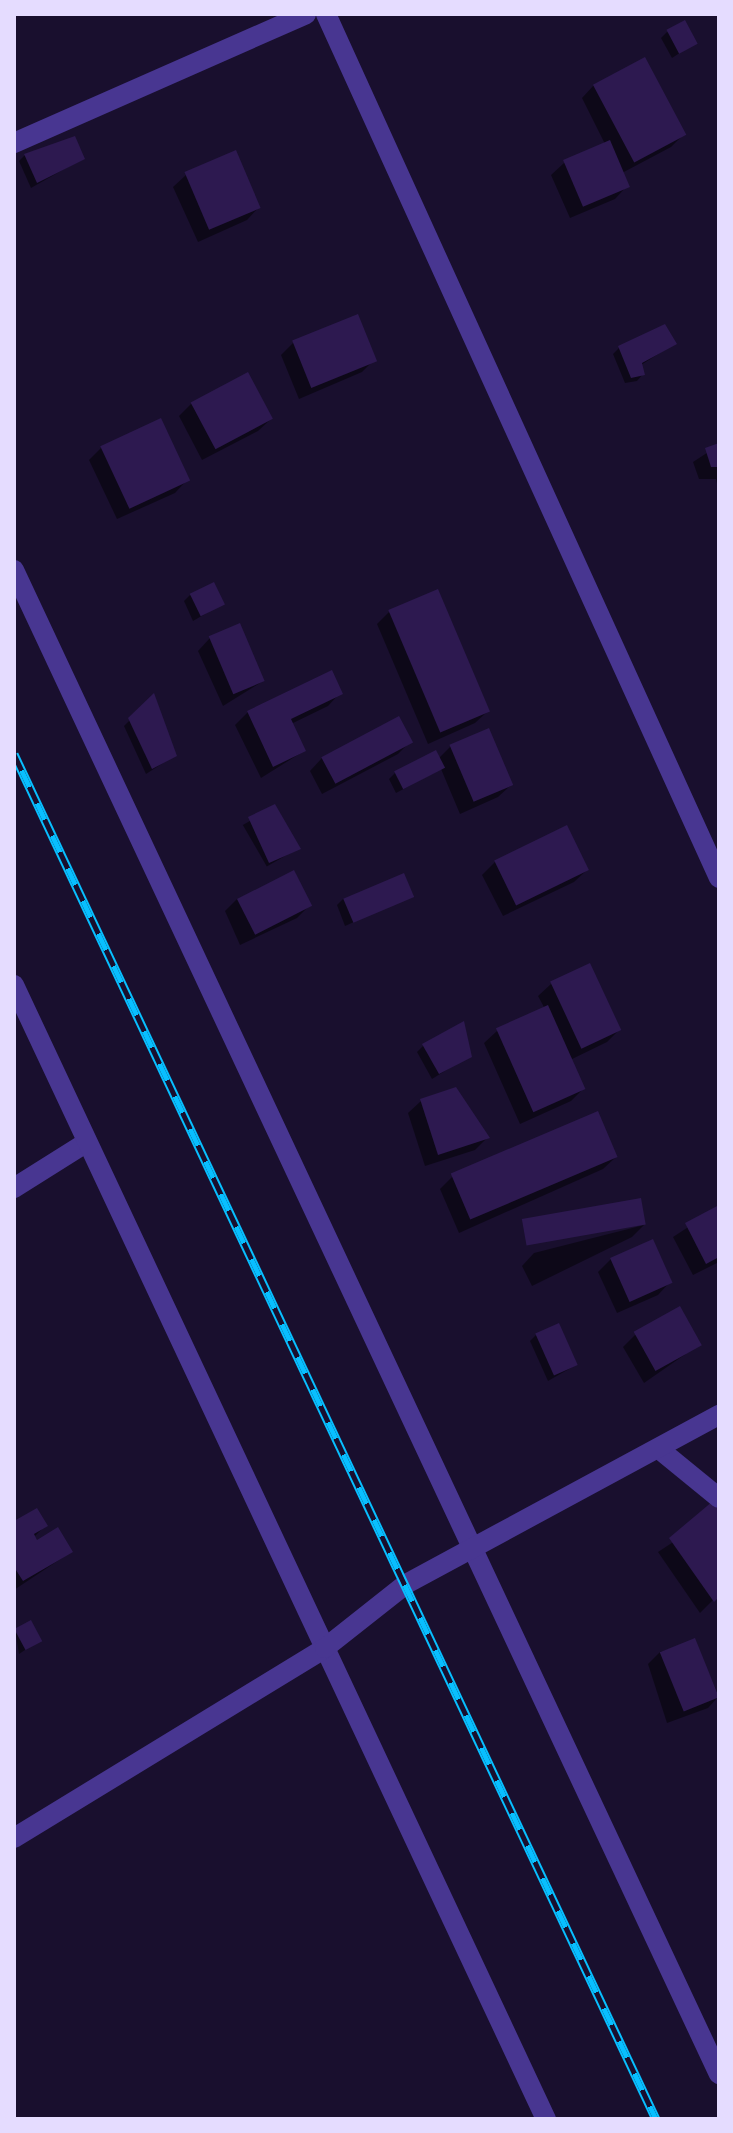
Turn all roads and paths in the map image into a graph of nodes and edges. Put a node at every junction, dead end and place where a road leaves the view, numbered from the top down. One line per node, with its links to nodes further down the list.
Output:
1 (306, 14): 3 (street)
2 (326, 14): 5 (street)
3 (14, 143)
4 (14, 570): 12 (street)
5 (719, 878)
6 (14, 985): 7 (street)
7 (87, 1142): 8 (street); 13 (street)
8 (14, 1188)
9 (719, 1415): 10 (street)
10 (659, 1449): 11 (street); 12 (street)
11 (719, 1498)
12 (474, 1548): 13 (street); 15 (street)
13 (325, 1648): 14 (street); 16 (street)
14 (14, 1838)
15 (719, 2074)
16 (546, 2119)

